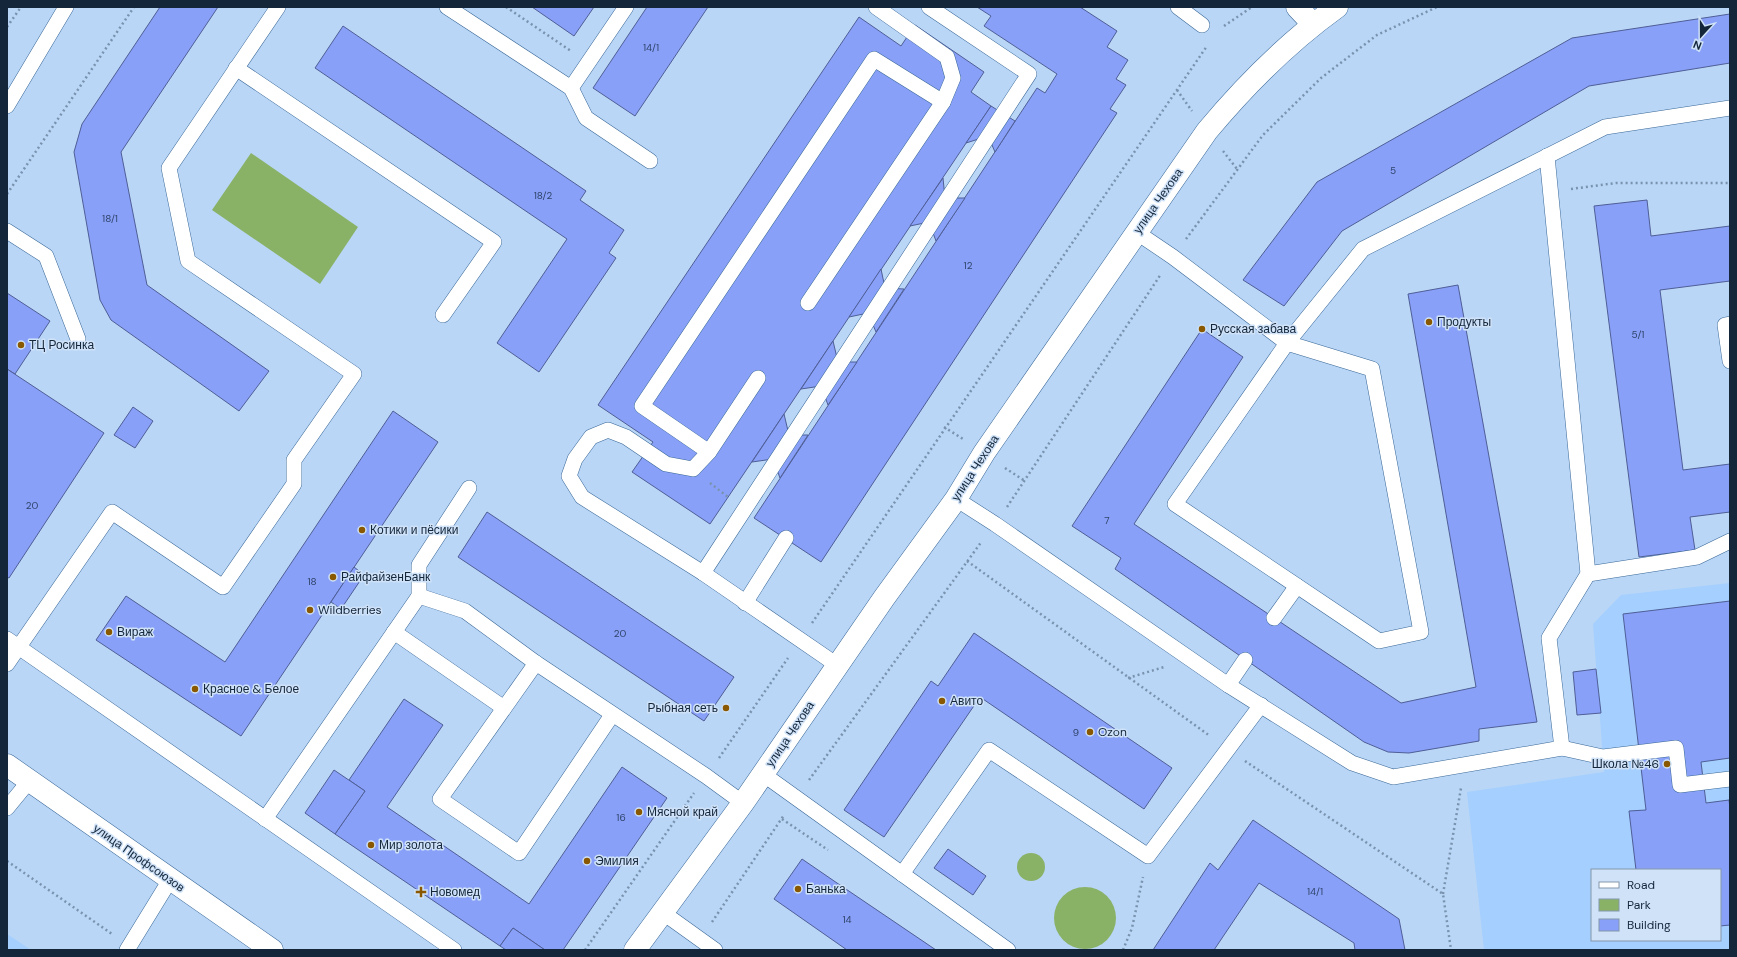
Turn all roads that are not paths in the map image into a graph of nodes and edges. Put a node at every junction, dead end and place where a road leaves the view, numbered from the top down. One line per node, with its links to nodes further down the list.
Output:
1 (66, 7): 15 (lane)
2 (278, 7): 12 (lane)
3 (447, 7): 13 (lane)
4 (626, 7): 13 (lane)
5 (876, 7): 14 (lane)
6 (930, 7): 33 (lane)
7 (1178, 7): 11 (lane)
8 (1297, 7): 10 (street)
9 (1337, 7): 10 (street, улица Чехова)
10 (1313, 24): 20 (street, улица Чехова)
11 (1202, 25)
12 (236, 68): 22 (lane); 40 (lane)
13 (571, 88): 18 (lane)
14 (943, 102): 21 (lane); 28 (lane)
15 (7, 106)
16 (1730, 108): 17 (lane)
17 (1547, 156): 25 (lane); 34 (lane)
18 (650, 161)
19 (7, 230): 24 (lane)
20 (1136, 232): 25 (lane); 30 (street, улица Чехова)
21 (808, 303)
22 (443, 315)
23 (1730, 324): 26 (lane)
24 (78, 339)
25 (1287, 343): 35 (lane); 35 (lane)
26 (1730, 361)
27 (758, 378): 28 (lane)
28 (709, 452): 33 (lane)
29 (469, 488): 36 (lane)
30 (956, 499): 44 (street, улица Чехова); 45 (lane)
31 (786, 538): 37 (lane)
32 (1730, 541): 34 (lane)
33 (703, 573): 37 (lane)
34 (1588, 574): 49 (lane)
35 (1297, 586): 38 (lane)
36 (419, 596): 39 (lane); 42 (lane)
37 (745, 603): 44 (lane)
38 (1274, 618)
39 (394, 632): 47 (lane); 56 (lane)
40 (13, 643): 43 (lane); 56 (lane)
41 (1245, 660): 45 (lane)
42 (536, 663): 47 (lane); 48 (lane)
43 (7, 664)
44 (837, 665): 51 (street, улица Чехова)
45 (1228, 684): 46 (lane)
46 (1261, 705): 49 (lane); 57 (lane)
47 (504, 708): 48 (lane)
48 (612, 716): 54 (lane)
49 (1562, 748): 52 (lane)
50 (7, 765): 53 (street, улица Профсоюзов)
51 (763, 774): 54 (street, улица Чехова); 57 (lane)
52 (1730, 779)
53 (30, 780): 55 (lane); 58 (street, улица Профсоюзов)
54 (743, 803): 59 (street, улица Чехова)
55 (7, 808)
56 (264, 819): 62 (lane)
57 (902, 874): 65 (lane)
58 (170, 880): 60 (lane); 61 (street, улица Профсоюзов)
59 (662, 912): 63 (street, улица Чехова); 64 (lane)
60 (128, 948)
61 (272, 950)
62 (454, 950)
63 (635, 950)
64 (715, 950)
65 (1008, 950)

